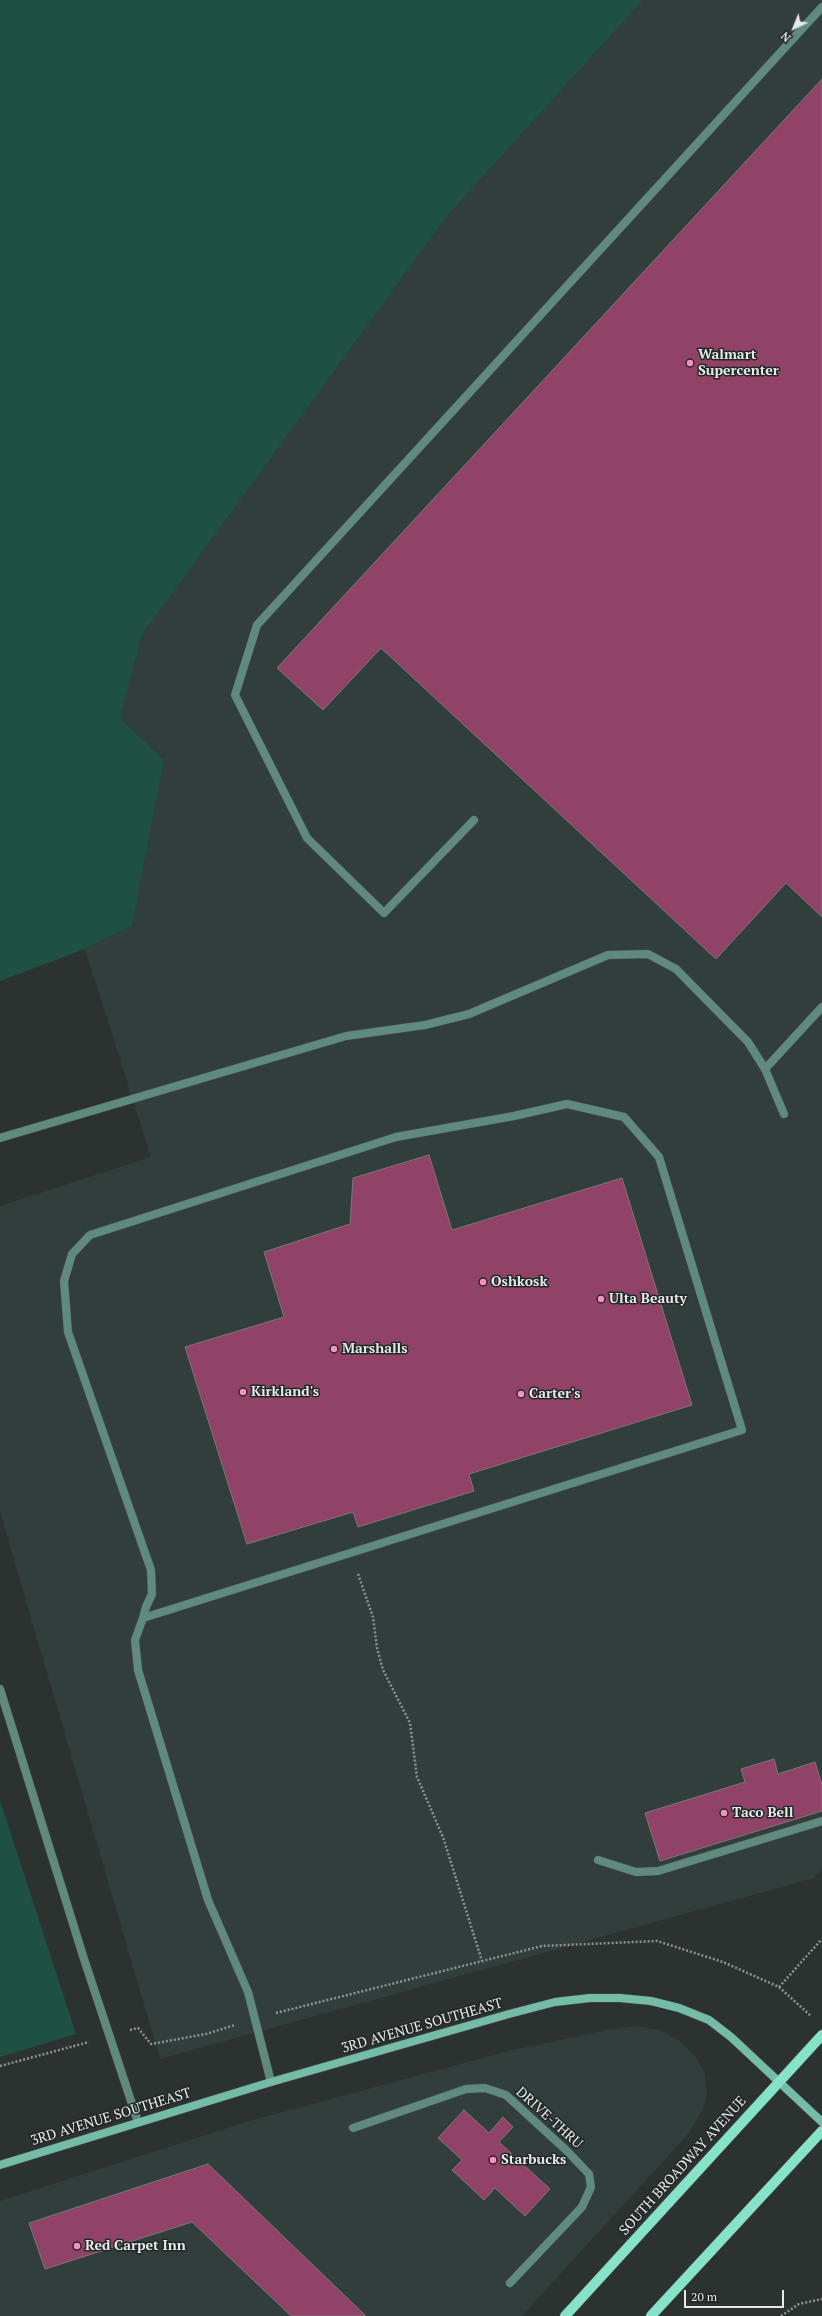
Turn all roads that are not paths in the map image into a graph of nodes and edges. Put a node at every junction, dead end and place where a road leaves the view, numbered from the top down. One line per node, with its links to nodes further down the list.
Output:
1 (822, 7): 2 (street)
2 (474, 820)
3 (822, 1007): 4 (street)
4 (765, 1069): 5 (street); 6 (street)
5 (784, 1114)
6 (0, 1138)
7 (143, 1618): 7 (street); 12 (street)
8 (0, 1688): 14 (street)
9 (822, 1821): 10 (street)
10 (598, 1860)
11 (822, 2035): 13 (main road, SOUTH BROADWAY AVENUE)
12 (271, 2082): 13 (main road, 3RD AVENUE SOUTHEAST); 14 (main road, 3RD AVENUE SOUTHEAST)
13 (778, 2082): 15 (main road, 3RD AVENUE SOUTHEAST); 20 (main road, SOUTH BROADWAY AVENUE)
14 (138, 2122): 18 (main road, 3RD AVENUE SOUTHEAST)
15 (822, 2122)
16 (353, 2128): 19 (street, DRIVE-THRU)
17 (822, 2131): 21 (main road)
18 (0, 2165)
19 (510, 2283)
20 (565, 2316)
21 (651, 2316)

